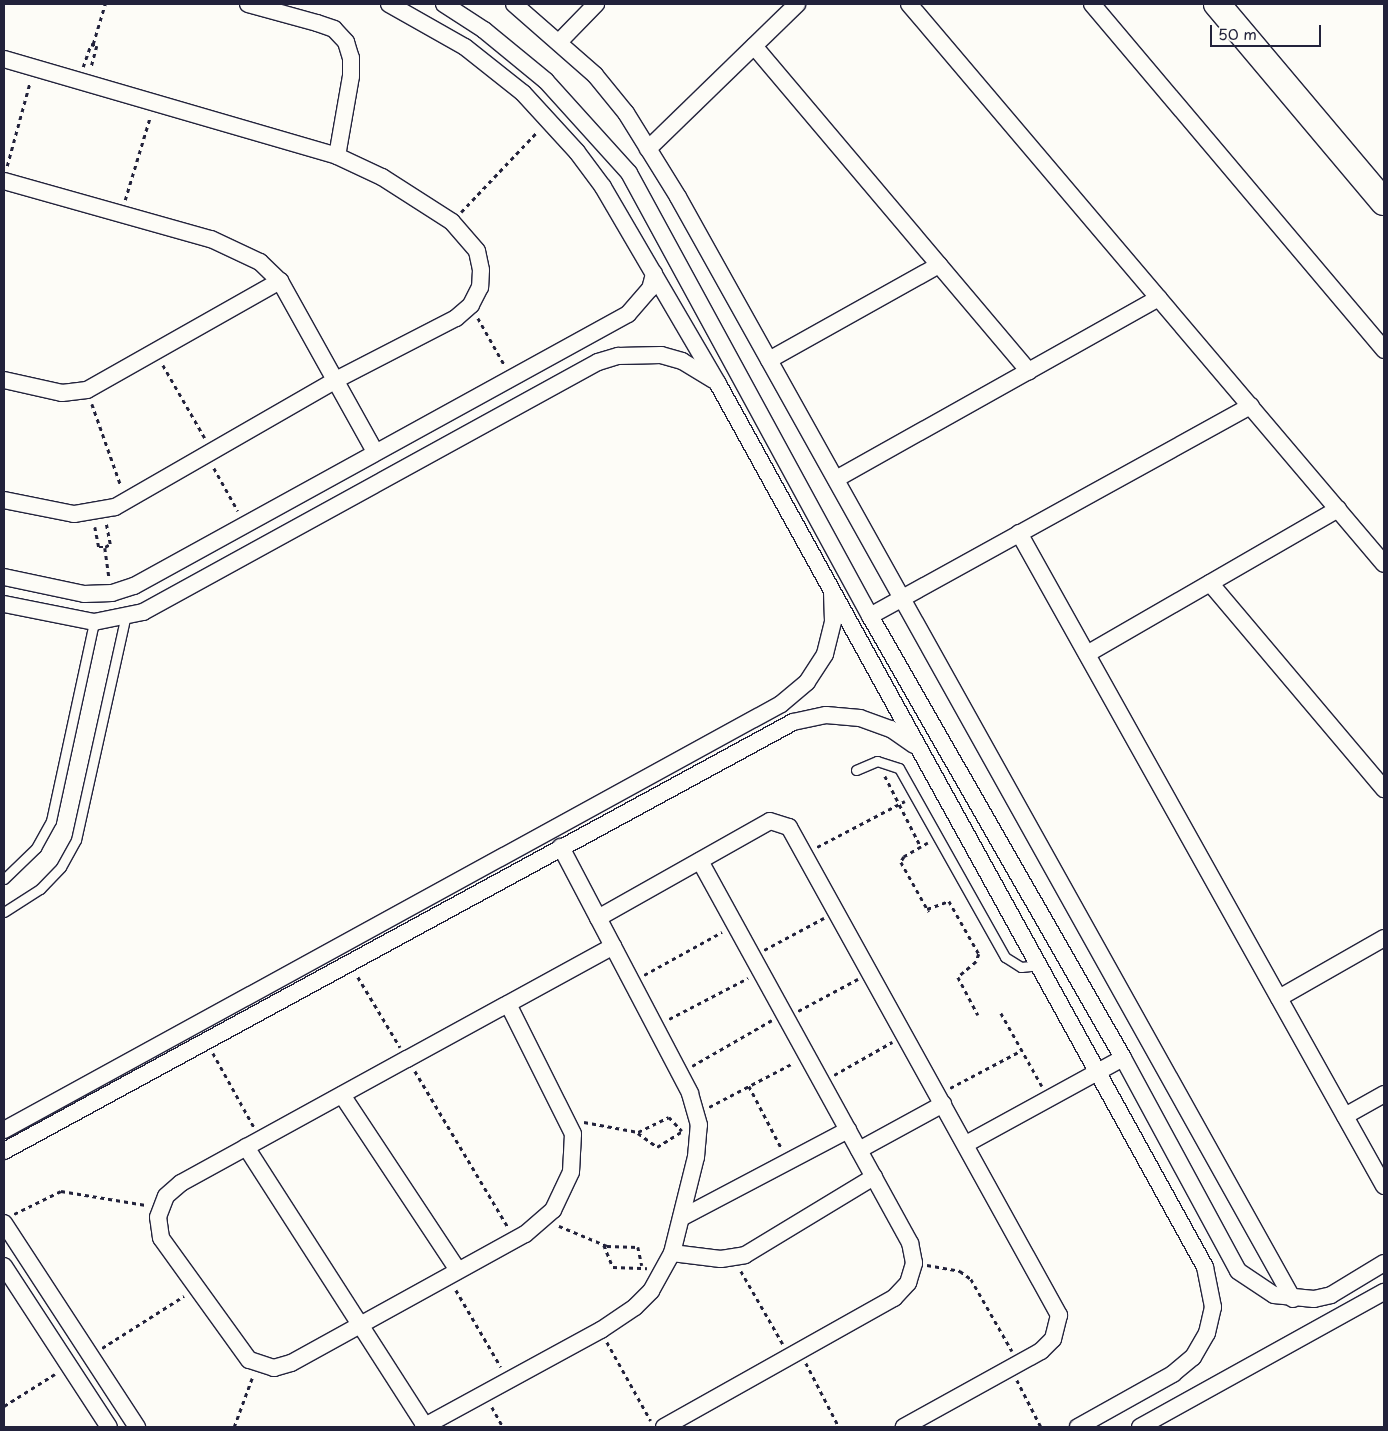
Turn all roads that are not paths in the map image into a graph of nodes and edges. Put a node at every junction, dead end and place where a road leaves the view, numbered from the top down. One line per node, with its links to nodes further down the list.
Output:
1 (248, 4): 14 (street)
2 (389, 4): 18 (street)
3 (444, 4): 39 (street)
4 (514, 4): 10 (street)
5 (596, 4): 10 (street)
6 (797, 4): 11 (street)
7 (909, 4): 20 (street)
8 (1092, 4): 21 (street)
9 (1217, 4): 16 (main road)
10 (560, 41): 13 (street)
11 (754, 46): 13 (street); 17 (street)
12 (4, 59): 14 (street)
13 (648, 149): 22 (street)
14 (337, 156): 25 (street)
15 (5, 174): 19 (street)
16 (1384, 202)
17 (939, 265): 22 (street); 23 (street)
18 (654, 274): 26 (street); 28 (street)
19 (280, 281): 24 (street); 25 (street)
20 (1159, 298): 23 (street); 27 (street)
21 (1384, 350)
22 (769, 360): 29 (street)
23 (1029, 371): 29 (street)
24 (4, 380)
25 (336, 380): 28 (street); 30 (street)
26 (718, 384): 36 (street); 40 (street)
27 (1251, 406): 31 (street); 32 (street)
28 (376, 452): 34 (street)
29 (836, 478): 37 (street)
30 (4, 500)
31 (1338, 508): 33 (street); 35 (street)
32 (1019, 533): 37 (street); 42 (street)
33 (1384, 564)
34 (4, 577)
35 (1210, 583): 42 (street); 45 (street)
36 (832, 587): 43 (street); 62 (street)
37 (903, 598): 39 (street); 77 (street)
38 (4, 604): 41 (street)
39 (870, 616): 56 (street)
40 (125, 619): 41 (street); 49 (lane)
41 (94, 622): 48 (lane)
42 (1087, 654): 54 (street)
43 (918, 749): 46 (street); 53 (street)
44 (856, 770): 53 (lane)
45 (1384, 789)
46 (561, 847): 50 (street); 67 (street)
47 (700, 861): 50 (street); 60 (street); 63 (street)
48 (4, 879)
49 (4, 912)
50 (598, 918): 52 (street)
51 (1384, 938): 54 (street)
52 (613, 946): 55 (street); 70 (street)
53 (1040, 965): 57 (street)
54 (1279, 998): 61 (street)
55 (508, 1004): 58 (street); 75 (street)
56 (1123, 1058): 57 (street); 77 (street)
57 (1098, 1072): 64 (street); 85 (street)
58 (342, 1094): 65 (street); 75 (street)
59 (1384, 1094): 61 (street)
60 (940, 1099): 64 (street); 66 (street)
61 (1346, 1116): 69 (street)
62 (4, 1130)
63 (848, 1130): 66 (street); 70 (street)
64 (966, 1144): 84 (street)
65 (246, 1147): 78 (street); 78 (street)
66 (859, 1150): 68 (street)
67 (4, 1151)
68 (874, 1177): 72 (street); 83 (street)
69 (1384, 1186)
70 (681, 1218): 72 (street)
71 (8, 1219): 79 (street)
72 (672, 1253): 82 (street)
73 (1384, 1262): 77 (street)
74 (4, 1266): 80 (street)
75 (453, 1273): 78 (street)
76 (1384, 1292): 86 (street)
77 (1293, 1299)
78 (360, 1324): 82 (street)
79 (127, 1412): 80 (street); 81 (street)
80 (108, 1426)
81 (137, 1427)
82 (424, 1427)
83 (664, 1427)
84 (904, 1427)
85 (1078, 1427)
86 (1140, 1427)

